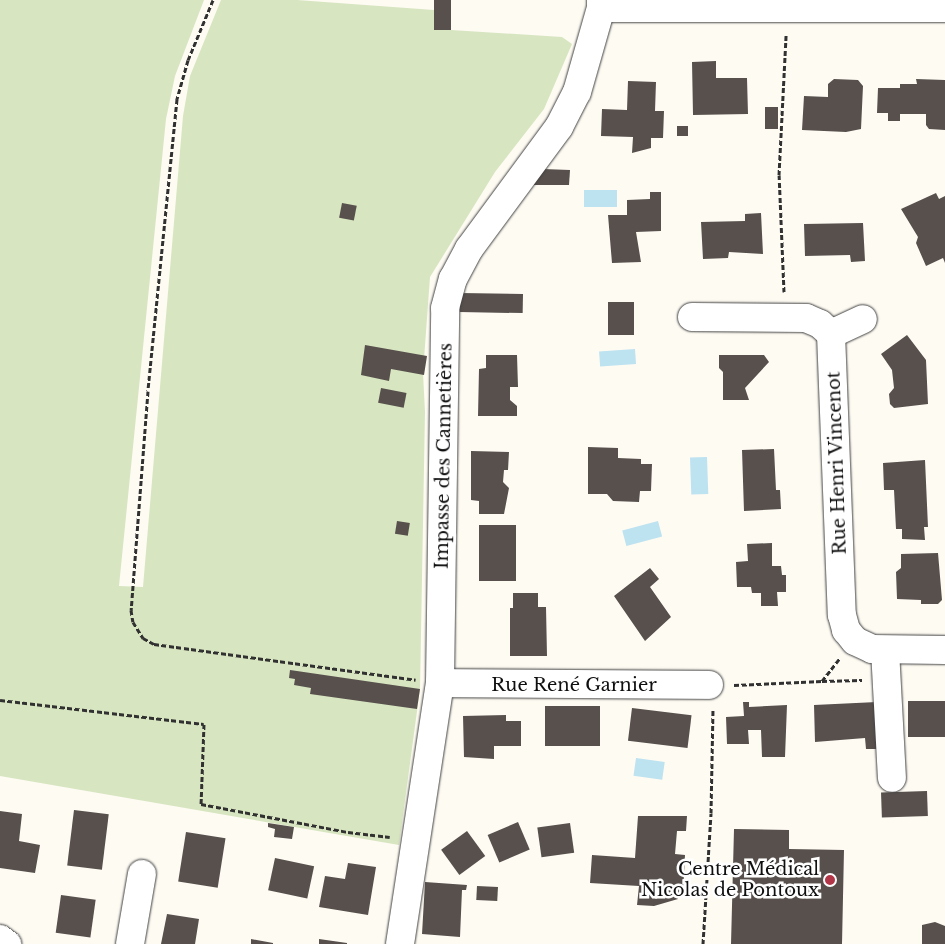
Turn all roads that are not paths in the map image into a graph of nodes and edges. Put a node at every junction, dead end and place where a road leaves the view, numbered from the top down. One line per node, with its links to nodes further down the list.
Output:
1 (601, 4): 2 (street); 8 (street, Impasse des Cannetières)
2 (945, 8)
3 (692, 317): 5 (street)
4 (863, 319): 5 (street)
5 (831, 334): 6 (street, Rue Henri Vincenot)
6 (885, 650): 7 (street); 10 (street)
7 (945, 650)
8 (440, 684): 9 (street, Rue René Garnier); 15 (street, Impasse des Cannetières)
9 (709, 685)
10 (892, 778)
11 (142, 874): 14 (street)
12 (0, 939): 13 (street)
13 (7, 944)
14 (130, 944)
15 (400, 944)

